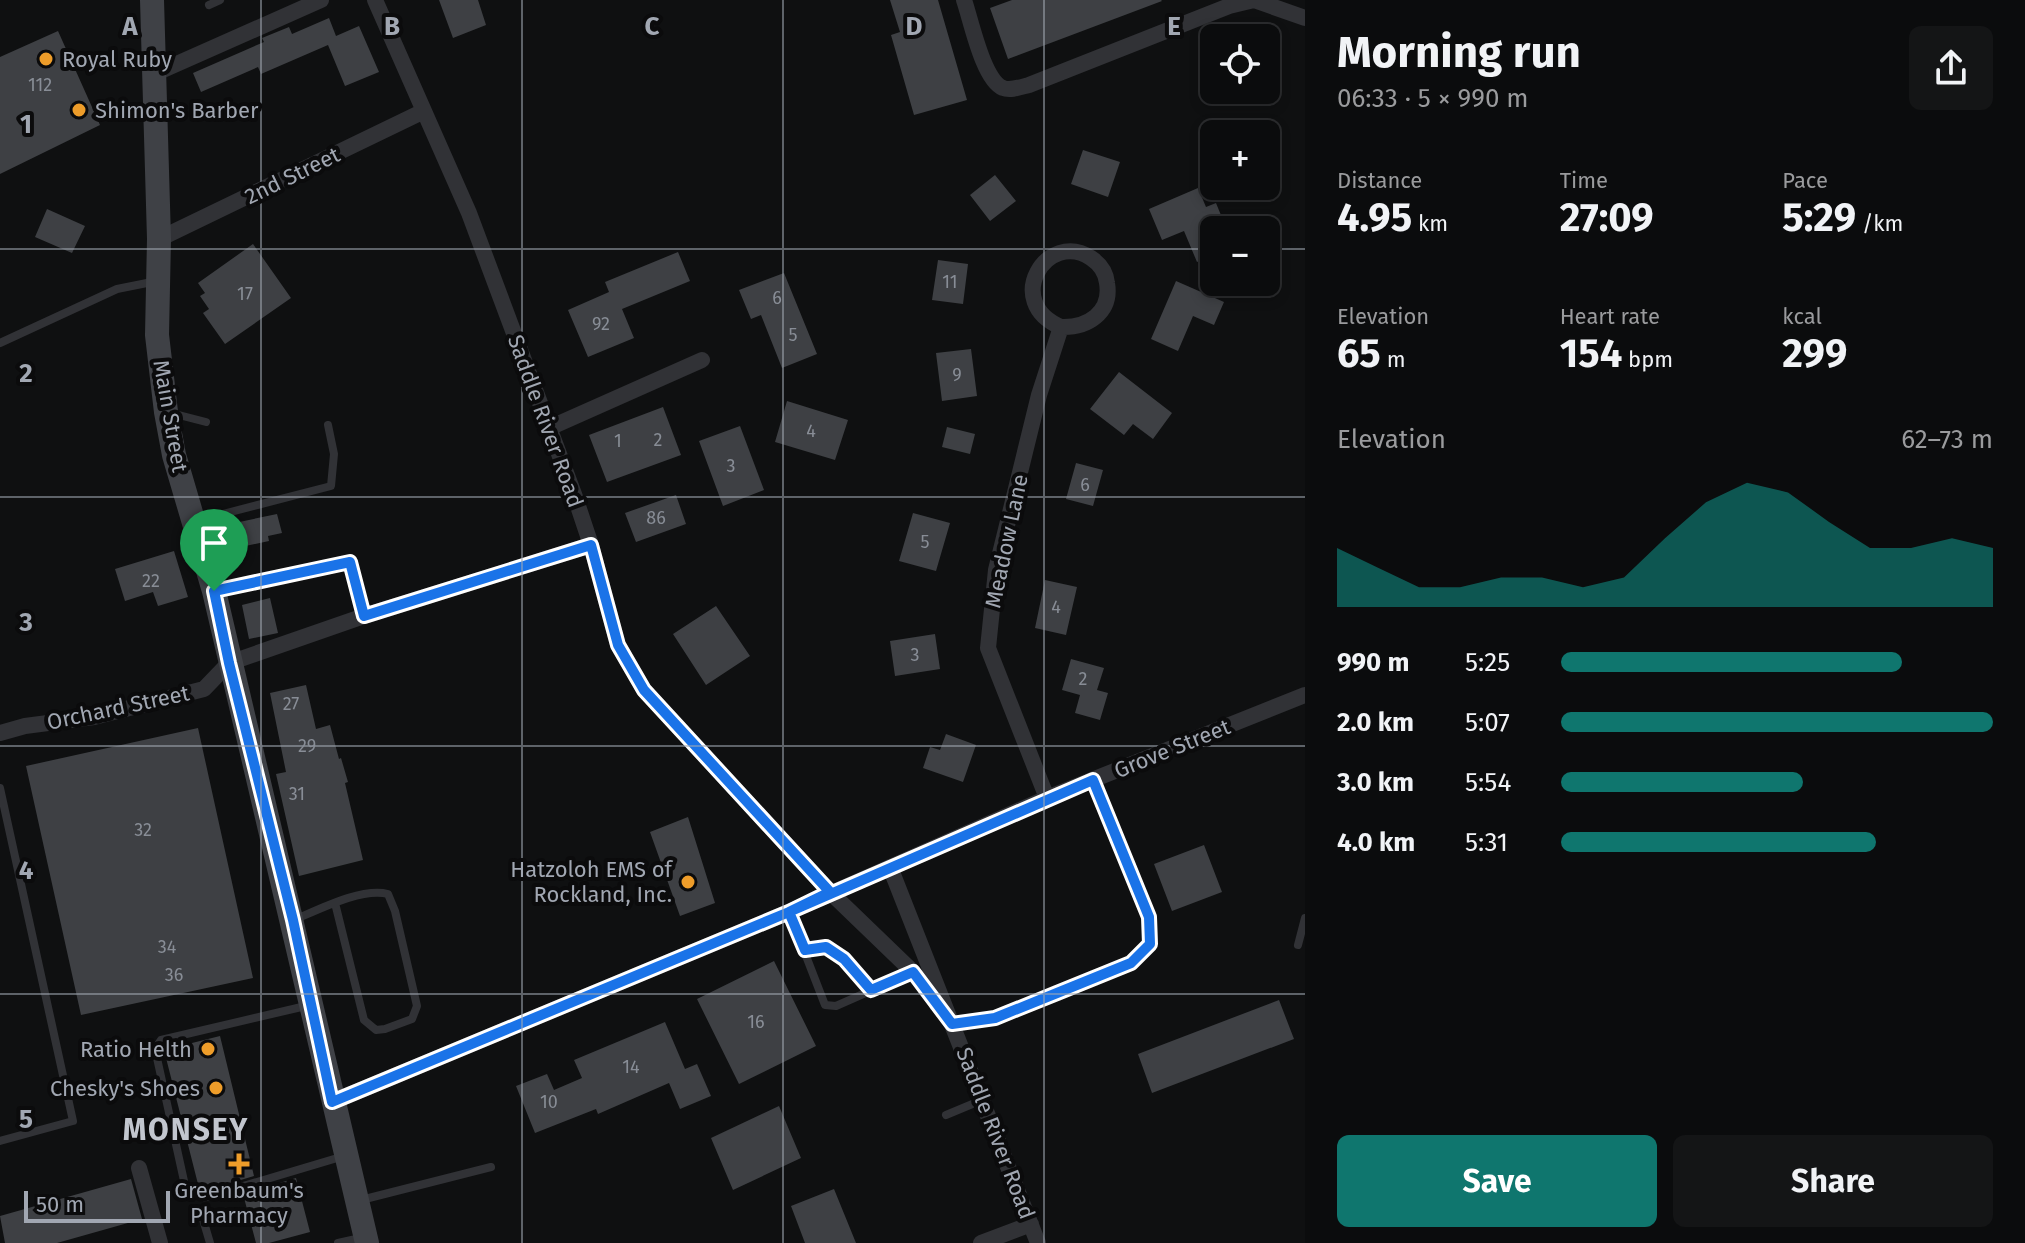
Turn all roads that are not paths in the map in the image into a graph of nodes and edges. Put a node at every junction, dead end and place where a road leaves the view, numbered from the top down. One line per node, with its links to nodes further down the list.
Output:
1 (152, 0): 9 (main road, Main Street)
2 (220, 0): 7 (lane)
3 (321, 0): 9 (street)
4 (375, 0): 10 (street, Saddle River Road)
5 (964, 0): 6 (street)
6 (1254, 0): 8 (street)
7 (209, 5)
8 (1305, 18)
9 (154, 74): 11 (main road, Main Street)
10 (424, 111): 11 (street, 2nd Street); 19 (street, Saddle River Road)
11 (159, 239): 12 (main road, Main Street)
12 (158, 281): 14 (lane); 16 (main road, Main Street)
13 (1061, 327): 13 (street); 29 (street, Meadow Lane)
14 (0, 343)
15 (702, 360): 19 (street)
16 (166, 412): 17 (lane); 20 (main road, Main Street)
17 (206, 422)
18 (328, 425): 20 (lane)
19 (549, 428): 21 (street, Saddle River Road)
20 (195, 522): 22 (main road, Main Street)
21 (591, 545): 23 (street, Orchard Street); 31 (street, Saddle River Road)
22 (214, 591): 23 (lane); 24 (main road, Main Street)
23 (364, 616): 24 (street, Orchard Street)
24 (229, 663): 26 (street, Orchard Street); 35 (main road, Main Street)
25 (1305, 695): 27 (street, Grove Street)
26 (0, 733)
27 (1093, 780): 29 (street, Grove Street); 41 (lane)
28 (0, 788): 45 (lane)
29 (1047, 798): 30 (street, Grove Street)
30 (890, 867): 31 (street, Grove Street); 41 (street, Saddle River Road)
31 (830, 892): 33 (street, Grove Street); 38 (street, Saddle River Road)
32 (335, 903): 32 (lane); 35 (lane)
33 (789, 912): 37 (lane); 43 (street, Grove Street)
34 (1305, 918): 36 (lane)
35 (293, 920): 40 (main road, Main Street)
36 (1298, 945)
37 (805, 950): 39 (lane); 39 (lane)
38 (913, 972): 39 (lane); 41 (street, Saddle River Road)
39 (871, 990)
40 (311, 1005): 43 (main road, Main Street); 46 (lane)
41 (952, 1024): 42 (street, Saddle River Road)
42 (982, 1100): 44 (lane); 51 (street, Saddle River Road)
43 (332, 1102): 46 (main road, Main Street)
44 (946, 1115)
45 (0, 1141)
46 (344, 1156): 49 (main road, Main Street)
47 (491, 1167): 49 (lane)
48 (139, 1168): 53 (street)
49 (356, 1201): 52 (main road, Main Street)
50 (202, 1216): 54 (lane)
51 (1031, 1224): 56 (street); 57 (street, Saddle River Road)
52 (366, 1240): 55 (lane)
53 (160, 1243)
54 (210, 1243)
55 (338, 1243)
56 (981, 1243)
57 (1038, 1243)

